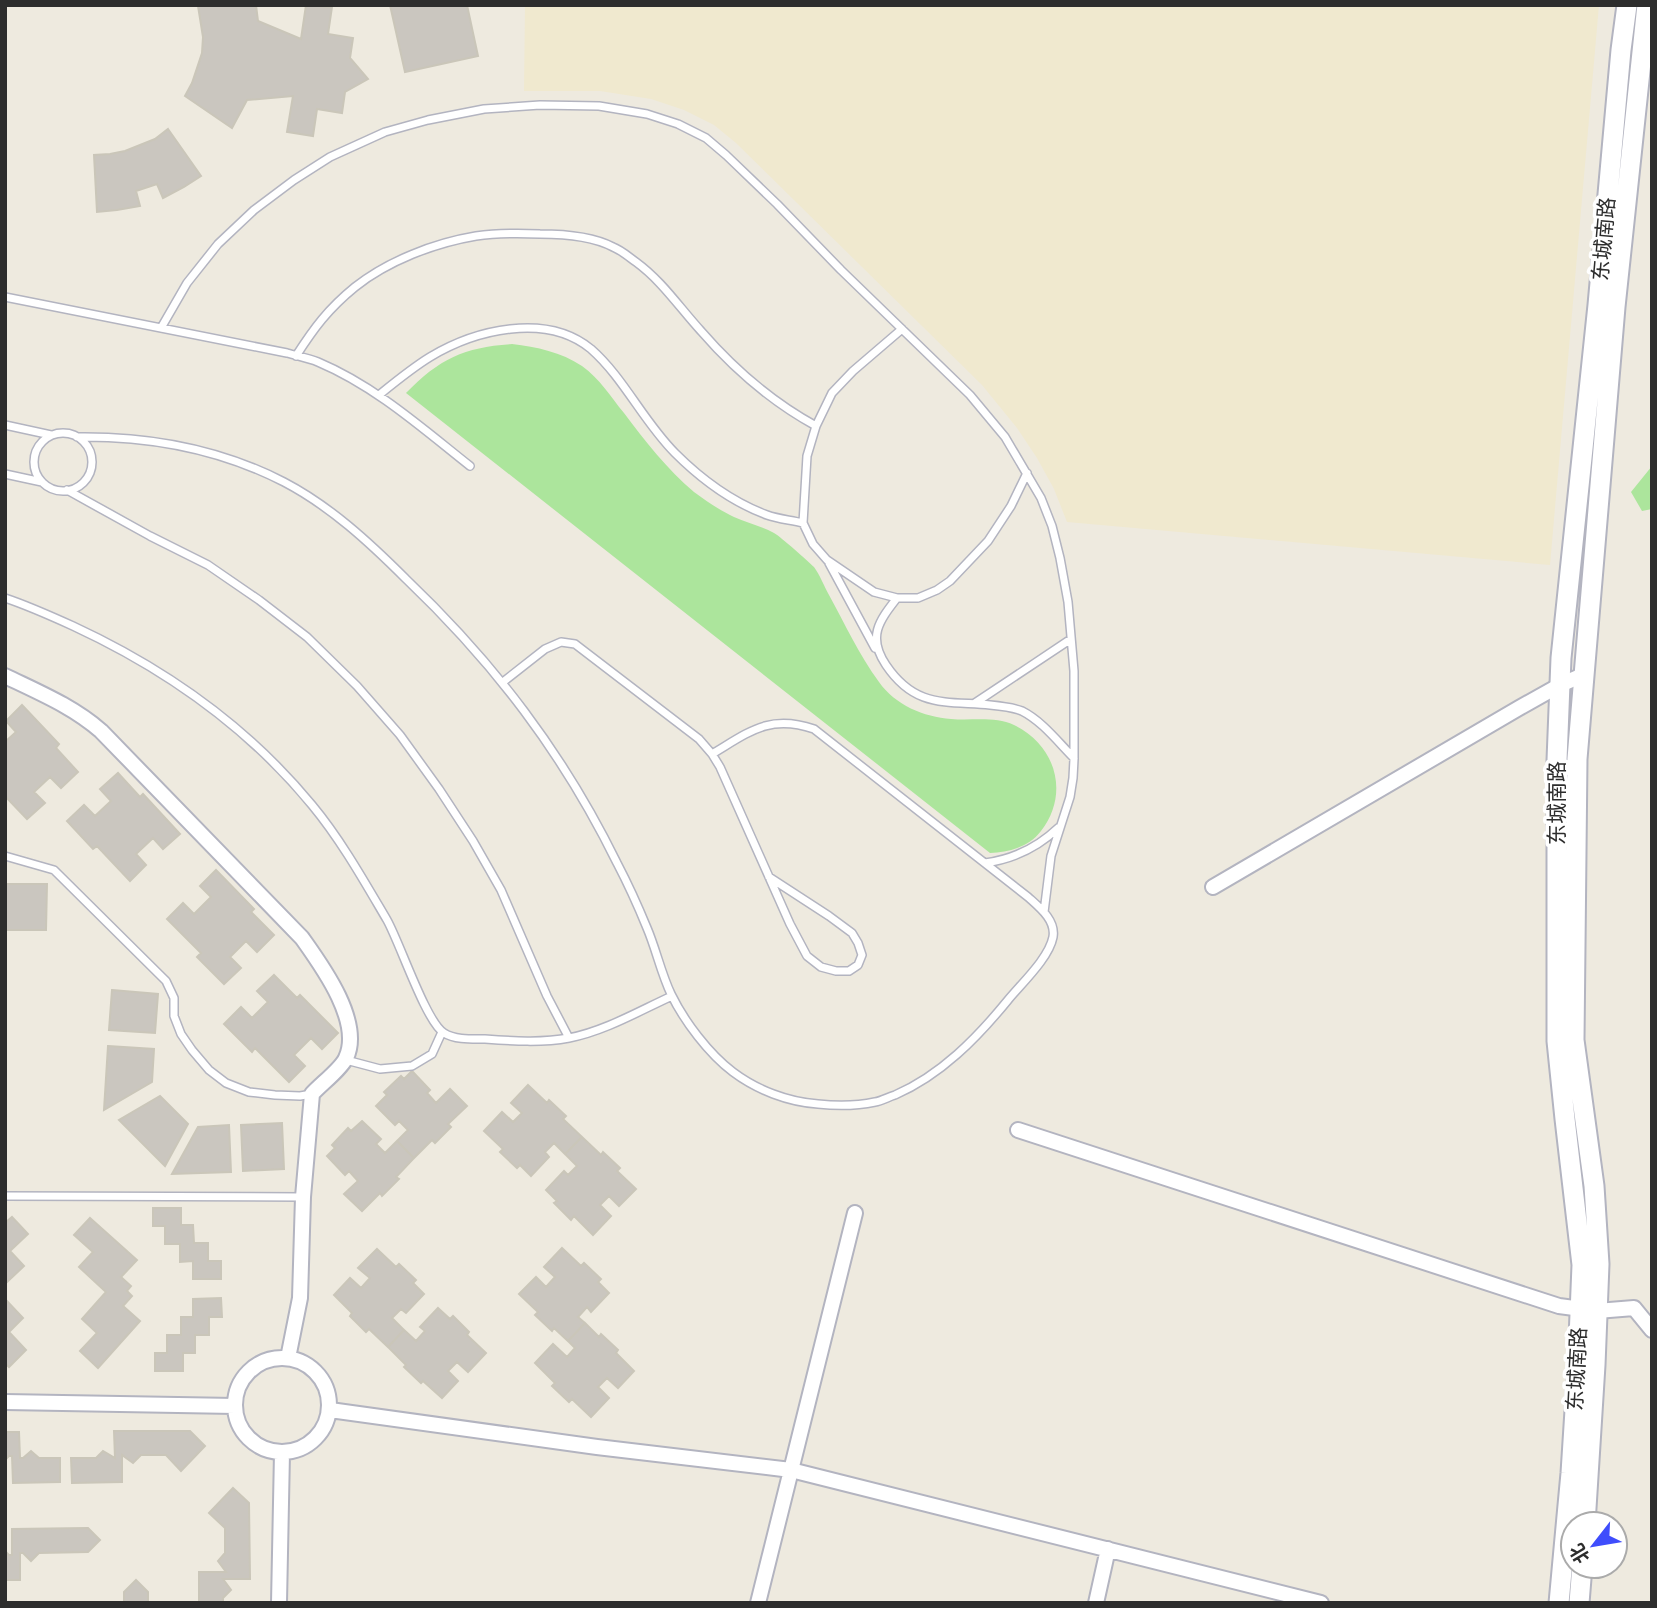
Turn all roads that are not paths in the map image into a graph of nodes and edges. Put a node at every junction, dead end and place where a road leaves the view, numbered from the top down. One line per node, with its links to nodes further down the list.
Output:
1 (1627, 5): 26 (street, 东城南路)
2 (1647, 5): 23 (street, 东城南路)
3 (5, 297): 4 (lane)
4 (161, 328): 5 (lane); 6 (lane)
5 (902, 329): 9 (lane); 13 (lane)
6 (296, 356): 7 (lane); 9 (lane)
7 (379, 395): 12 (lane); 17 (lane)
8 (5, 425): 10 (lane)
9 (816, 425): 17 (lane)
10 (52, 435): 11 (lane); 15 (lane)
11 (78, 437): 16 (lane); 25 (lane)
12 (470, 466)
13 (1027, 473): 20 (lane); 21 (lane)
14 (5, 474): 15 (lane)
15 (42, 482): 16 (lane)
16 (67, 490): 38 (lane)
17 (803, 523): 18 (lane)
18 (827, 560): 20 (lane); 22 (lane)
19 (5, 598): 37 (lane)
20 (897, 598): 22 (lane)
21 (1071, 639): 27 (lane); 29 (lane)
22 (880, 656): 27 (lane)
23 (1583, 675): 26 (street); 45 (street, 东城南路)
24 (5, 676): 39 (street)
25 (503, 682): 28 (lane); 36 (lane)
26 (1560, 685): 34 (street); 45 (street, 东城南路)
27 (974, 704): 29 (lane)
28 (712, 754): 32 (lane); 33 (lane)
29 (1074, 759): 30 (lane)
30 (1061, 825): 32 (lane); 35 (lane)
31 (5, 856): 40 (lane)
32 (985, 863): 35 (lane)
33 (769, 877): 33 (lane)
34 (1213, 887)
35 (1044, 912): 36 (lane)
36 (672, 996): 38 (lane)
37 (442, 1032): 38 (lane); 39 (lane)
38 (569, 1038)
39 (346, 1060): 40 (street)
40 (312, 1094): 43 (street)
41 (1018, 1130): 45 (street)
42 (5, 1196): 43 (lane)
43 (303, 1197): 47 (street)
44 (855, 1213): 52 (street)
45 (1589, 1310): 46 (street); 53 (street, 东城南路); 60 (street, 东城南路)
46 (1652, 1330)
47 (288, 1358): 49 (street); 50 (street)
48 (5, 1402): 49 (street)
49 (235, 1406): 51 (street)
50 (330, 1410): 51 (street); 52 (street)
51 (282, 1452): 56 (street)
52 (791, 1470): 54 (street); 57 (street)
53 (1586, 1510)
54 (1108, 1549): 58 (street); 59 (street)
55 (1581, 1580): 61 (street)
56 (279, 1603)
57 (758, 1603)
58 (1096, 1603)
59 (1321, 1603)
60 (1559, 1603)
61 (1579, 1603)

